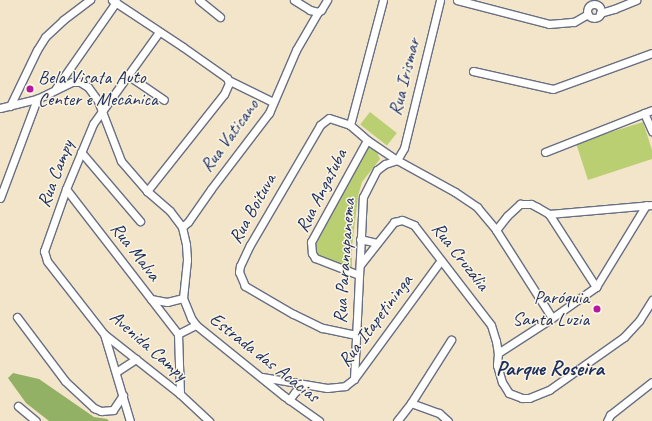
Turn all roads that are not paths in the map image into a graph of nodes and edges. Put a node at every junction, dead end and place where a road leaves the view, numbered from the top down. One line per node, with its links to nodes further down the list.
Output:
1 (90, 0): 24 (street)
2 (199, 0): 14 (street)
3 (294, 0): 11 (street)
4 (327, 0): 11 (street, Rua Vaticano)
5 (383, 0): 29 (street)
6 (440, 0): 34 (street, Rua Irismar)
7 (457, 0): 13 (street)
8 (636, 0): 12 (street)
9 (114, 1): 15 (street); 20 (street)
10 (594, 2): 12 (street); 13 (street)
11 (314, 11): 23 (street, Rua Vaticano)
12 (600, 13): 13 (street)
13 (588, 14)
14 (220, 17)
15 (159, 32): 18 (street, Rua Campy); 19 (street)
16 (652, 53): 17 (street)
17 (473, 71)
18 (129, 76): 22 (street); 27 (street, Rua Campy)
19 (227, 79): 23 (street); 36 (street)
20 (56, 88): 21 (street, Estrada das Acácias); 27 (street, Estrada das Acácias)
21 (37, 99): 24 (street, Estrada das Acácias); 37 (street)
22 (164, 100)
23 (273, 102): 41 (street, Rua Vaticano)
24 (10, 106): 25 (street, Estrada das Acácias)
25 (0, 108)
26 (652, 110): 28 (street)
27 (102, 111): 32 (street, Rua Campy); 36 (street, Estrada das Acácias)
28 (644, 113): 30 (street); 33 (street)
29 (350, 125): 31 (street, Rua Boituva); 58 (street, Rua Boituva)
30 (652, 131)
31 (367, 140): 34 (street, Rua Boituva); 48 (street, Rua Angatuba)
32 (81, 152): 35 (street, Rua Campy); 40 (street)
33 (545, 152)
34 (397, 160): 42 (street, Rua Boituva); 43 (street, Rua Paranapanema)
35 (66, 189): 45 (street, Rua Campy); 51 (street, Rua Malva)
36 (147, 191): 41 (street, Estrada das Acácias)
37 (0, 198)
38 (649, 205): 39 (street); 49 (street)
39 (549, 214): 42 (street); 49 (street)
40 (140, 221)
41 (182, 227): 50 (street, Estrada das Acácias)
42 (496, 230): 54 (street, Rua Boituva)
43 (360, 239): 44 (street); 47 (street, Rua Paranapanema)
44 (377, 242): 46 (street, Rua Cruzália); 47 (street, Rua Cruzália)
45 (44, 251): 56 (street, Avenida Campy)
46 (441, 260): 60 (street, Rua Cruzália); 64 (street, Rua Itapetininga)
47 (360, 265): 48 (street, Rua Paranapanema)
48 (359, 275): 58 (street, Rua Paranapanema)
49 (596, 287): 54 (street)
50 (183, 298): 51 (street); 55 (street, Estrada das Acácias)
51 (151, 299): 57 (street, Rua Malva)
52 (652, 300): 60 (street, Rua Cruzália)
53 (17, 317): 68 (street)
54 (552, 318): 60 (street)
55 (196, 325): 57 (street); 63 (street, Estrada das Acácias)
56 (104, 334): 61 (street, Avenida Campy); 62 (street)
57 (178, 334): 67 (street)
58 (356, 335): 64 (street, Rua Paranapanema)
59 (451, 340): 70 (street)
60 (498, 352)
61 (136, 360): 62 (street); 67 (street, Avenida Campy)
62 (116, 372): 68 (street)
63 (261, 377): 66 (street, Rua Itapetininga); 69 (street, Estrada das Acácias)
64 (354, 379): 66 (street, Rua Itapetininga)
65 (652, 382): 78 (street)
66 (304, 385): 69 (street)
67 (180, 394): 72 (street, Avenida Campy)
68 (123, 395): 74 (street)
69 (289, 400): 75 (street, Estrada das Acácias)
70 (411, 403): 76 (street); 77 (street)
71 (18, 406): 73 (street)
72 (205, 420)
73 (36, 421)
74 (130, 421)
75 (319, 421)
76 (397, 421)
77 (448, 421)
78 (607, 421)

